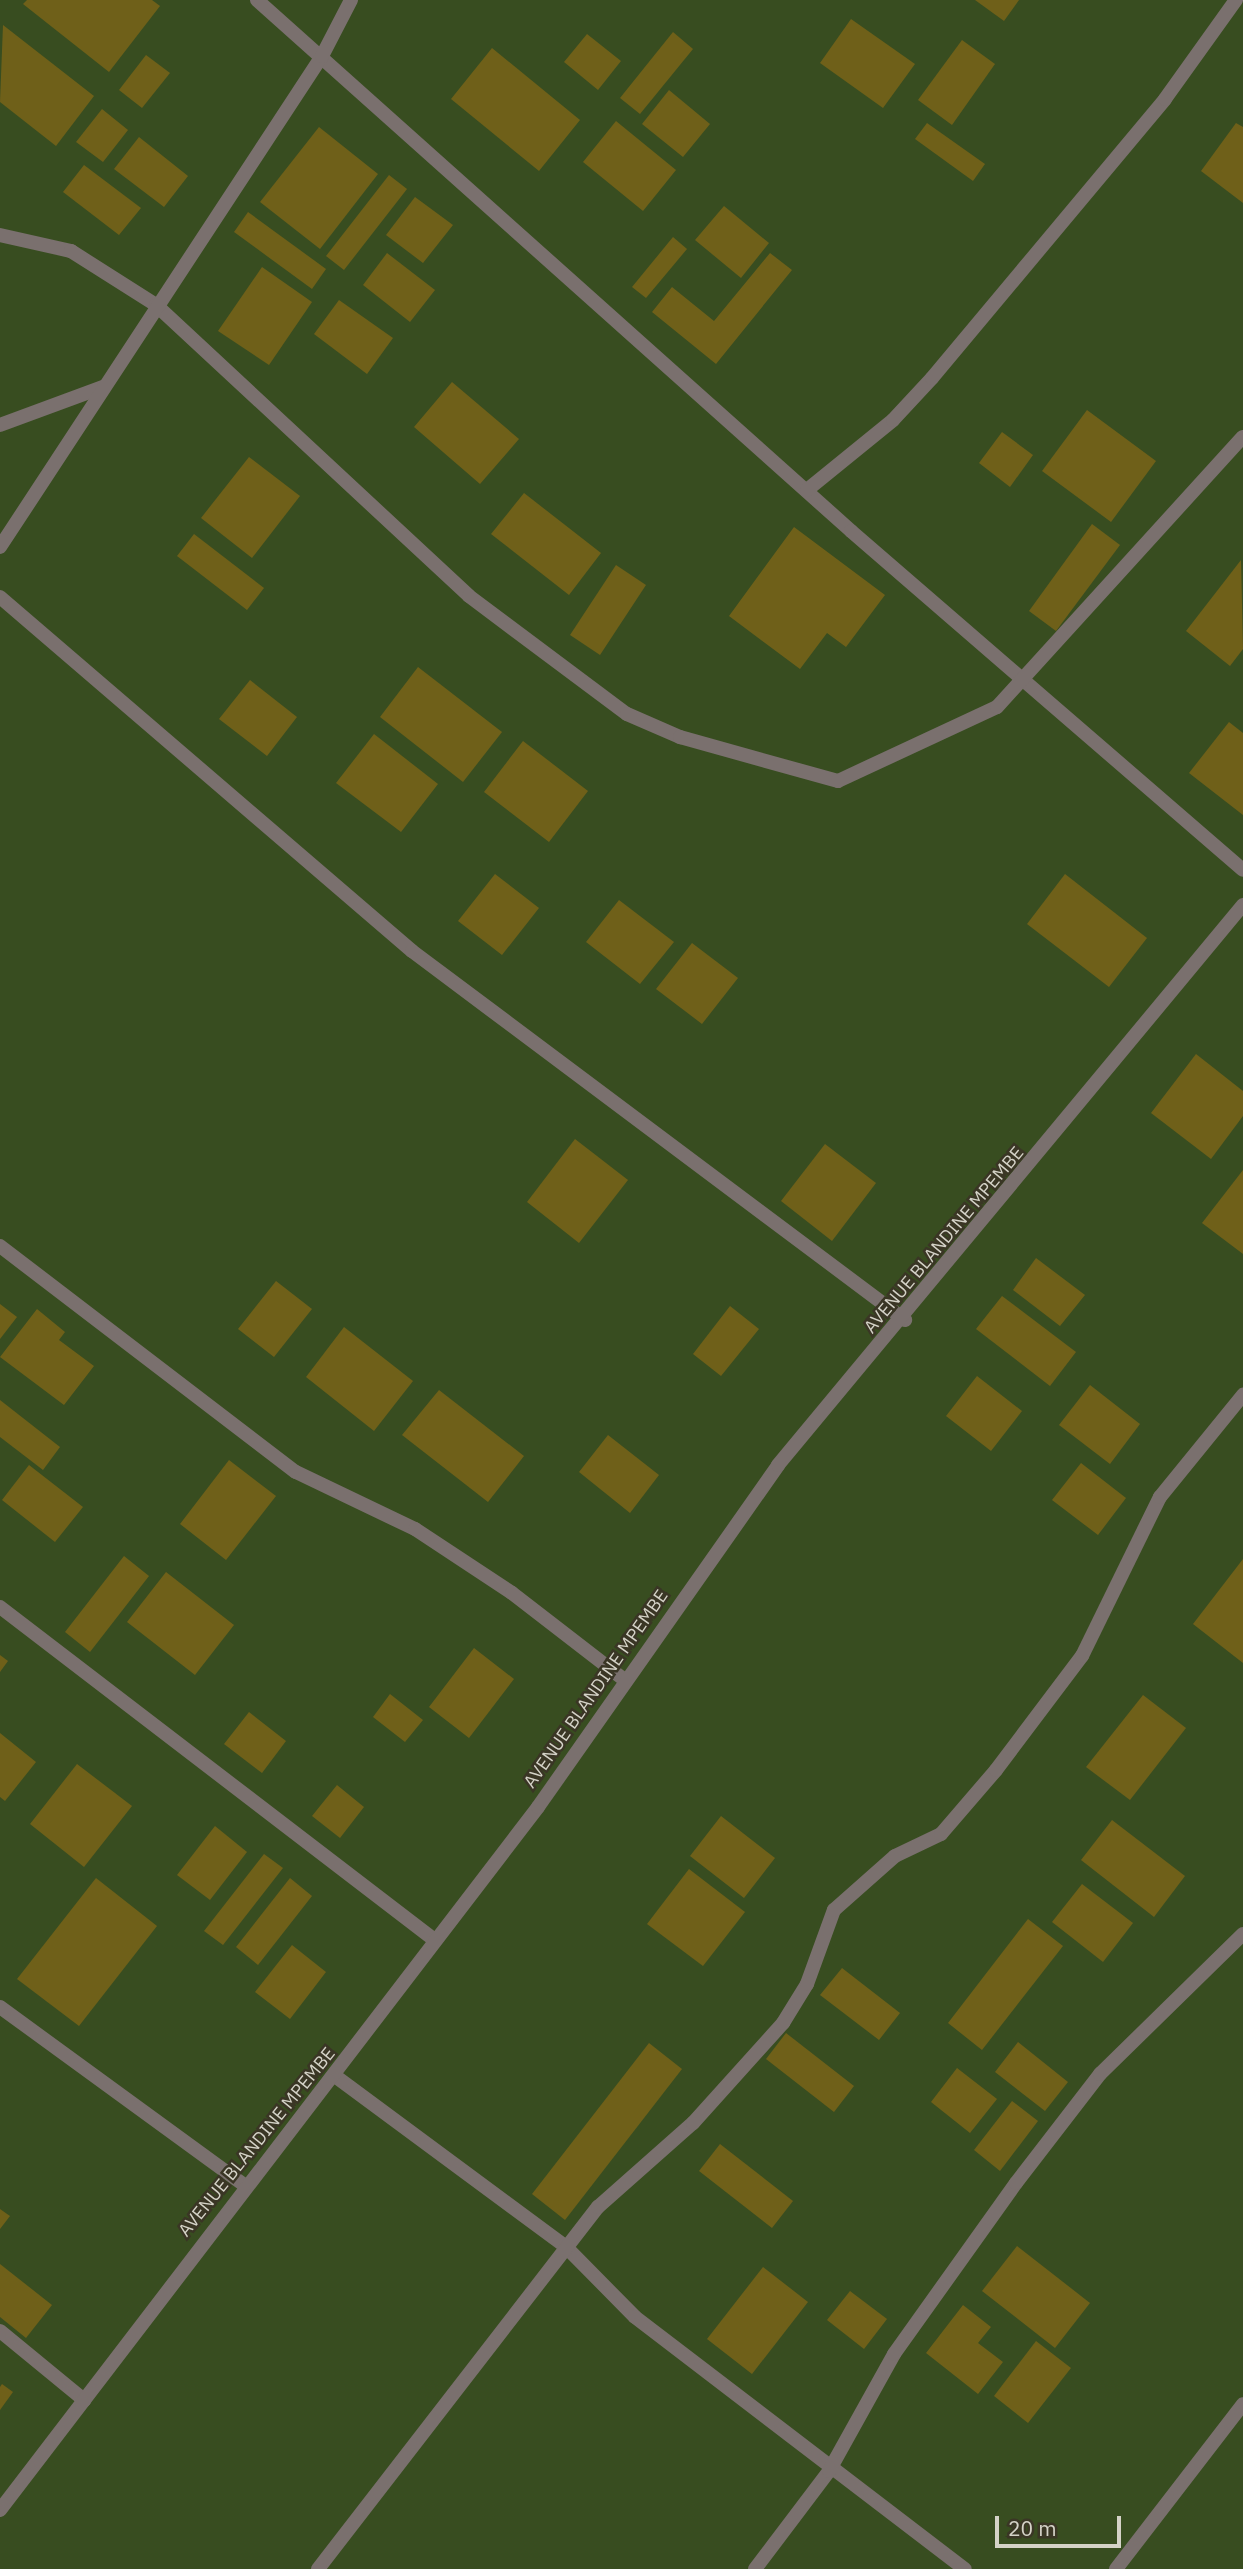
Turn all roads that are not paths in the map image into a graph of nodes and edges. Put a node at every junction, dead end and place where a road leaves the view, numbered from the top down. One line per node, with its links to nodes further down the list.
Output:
1 (257, 0): 5 (street)
2 (351, 0): 5 (street)
3 (1236, 0): 4 (street); 11 (street)
4 (1243, 5)
5 (321, 57): 7 (street); 11 (street)
6 (0, 235): 7 (street)
7 (156, 305): 8 (street); 14 (street)
8 (103, 387): 9 (street); 12 (street)
9 (0, 425)
10 (1243, 437): 14 (street)
11 (807, 490): 14 (street)
12 (0, 547)
13 (0, 597): 18 (street)
14 (1025, 681): 15 (street)
15 (1243, 870)
16 (1243, 905): 18 (street, AVENUE BLANDINE MPEMBE)
17 (0, 1246): 21 (street)
18 (905, 1320): 21 (street, AVENUE BLANDINE MPEMBE)
19 (1243, 1395): 27 (street)
20 (0, 1607): 23 (street)
21 (626, 1681): 23 (street, AVENUE BLANDINE MPEMBE)
22 (1243, 1934): 31 (street)
23 (432, 1938): 25 (street, AVENUE BLANDINE MPEMBE)
24 (0, 2007): 26 (street)
25 (335, 2076): 26 (street, AVENUE BLANDINE MPEMBE); 27 (street)
26 (244, 2185): 29 (street, AVENUE BLANDINE MPEMBE)
27 (566, 2247): 31 (street); 33 (street)
28 (0, 2331): 29 (street)
29 (84, 2400): 32 (street, AVENUE BLANDINE MPEMBE)
30 (1243, 2404): 36 (street)
31 (829, 2471): 34 (street); 35 (street)
32 (0, 2510)
33 (318, 2569)
34 (755, 2569)
35 (965, 2569)
36 (1116, 2569)

